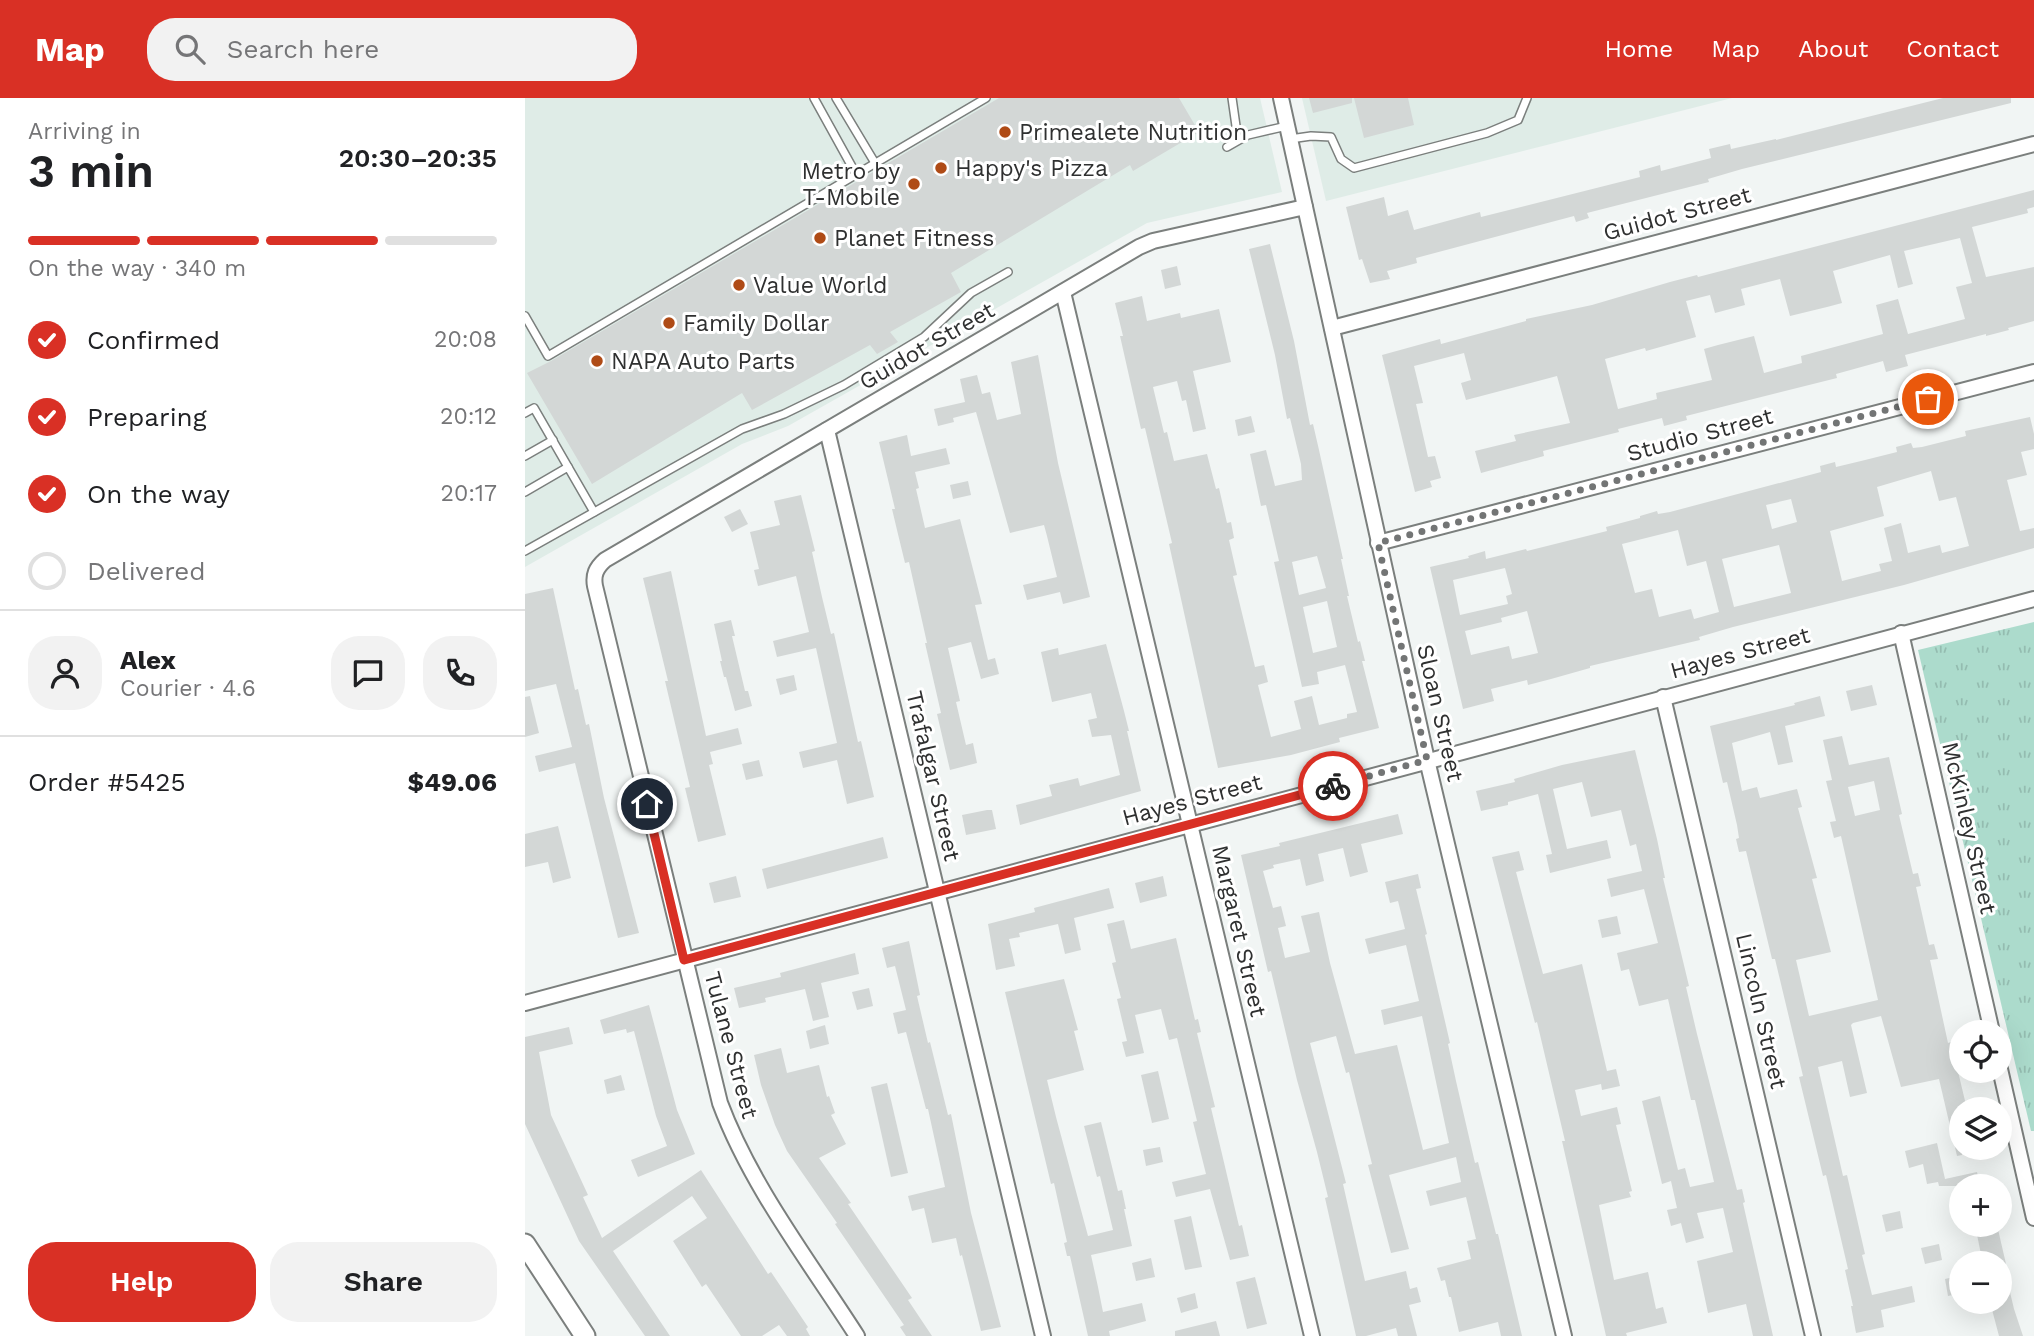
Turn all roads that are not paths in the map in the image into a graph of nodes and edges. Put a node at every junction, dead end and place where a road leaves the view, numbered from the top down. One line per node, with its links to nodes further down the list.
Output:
1 (814, 98): 12 (lane)
2 (836, 98): 11 (lane)
3 (986, 98): 11 (lane)
4 (1232, 98): 8 (lane)
5 (1281, 98): 7 (street, Sloan Street)
6 (1527, 98): 7 (lane)
7 (1289, 133): 8 (lane); 13 (street, Sloan Street)
8 (1238, 141): 10 (lane)
9 (2034, 144): 17 (street, Guidot Street)
10 (1227, 147)
11 (874, 163): 12 (lane)
12 (856, 174): 16 (lane)
13 (1305, 207): 15 (street, Guidot Street); 17 (street, Sloan Street)
14 (1008, 272): 25 (lane)
15 (1063, 292): 20 (street, Guidot Street); 33 (street, Margaret Street)
16 (525, 316)
17 (1332, 328): 26 (street, Sloan Street)
18 (2034, 372): 26 (street, Studio Street)
19 (525, 413): 21 (lane)
20 (828, 430): 28 (street, Guidot Street); 34 (street, Trafalgar Street)
21 (552, 440): 22 (lane); 23 (lane)
22 (525, 456)
23 (568, 467): 24 (lane); 25 (lane)
24 (525, 492)
25 (594, 512): 27 (lane)
26 (1378, 543): 32 (street, Sloan Street)
27 (526, 549)
28 (595, 574): 35 (street, Tulane Street)
29 (2034, 598): 30 (street, Hayes Street)
30 (1901, 633): 31 (street, Hayes Street); 37 (street, McKinley Street)
31 (1663, 697): 32 (street, Hayes Street); 46 (street, Lincoln Street)
32 (1427, 760): 33 (street, Hayes Street); 45 (street, Sloan Street)
33 (1191, 824): 34 (street, Hayes Street); 44 (street, Margaret Street)
34 (937, 892): 35 (street, Hayes Street); 43 (street, Trafalgar Street)
35 (684, 960): 36 (street, Hayes Street); 42 (street, Tulane Street)
36 (525, 1003)
37 (1989, 1020)
38 (2003, 1083): 39 (street)
39 (2034, 1218)
40 (525, 1244): 41 (main road)
41 (578, 1334)
42 (857, 1336)
43 (1043, 1336)
44 (1312, 1336)
45 (1564, 1336)
46 (1813, 1336)

